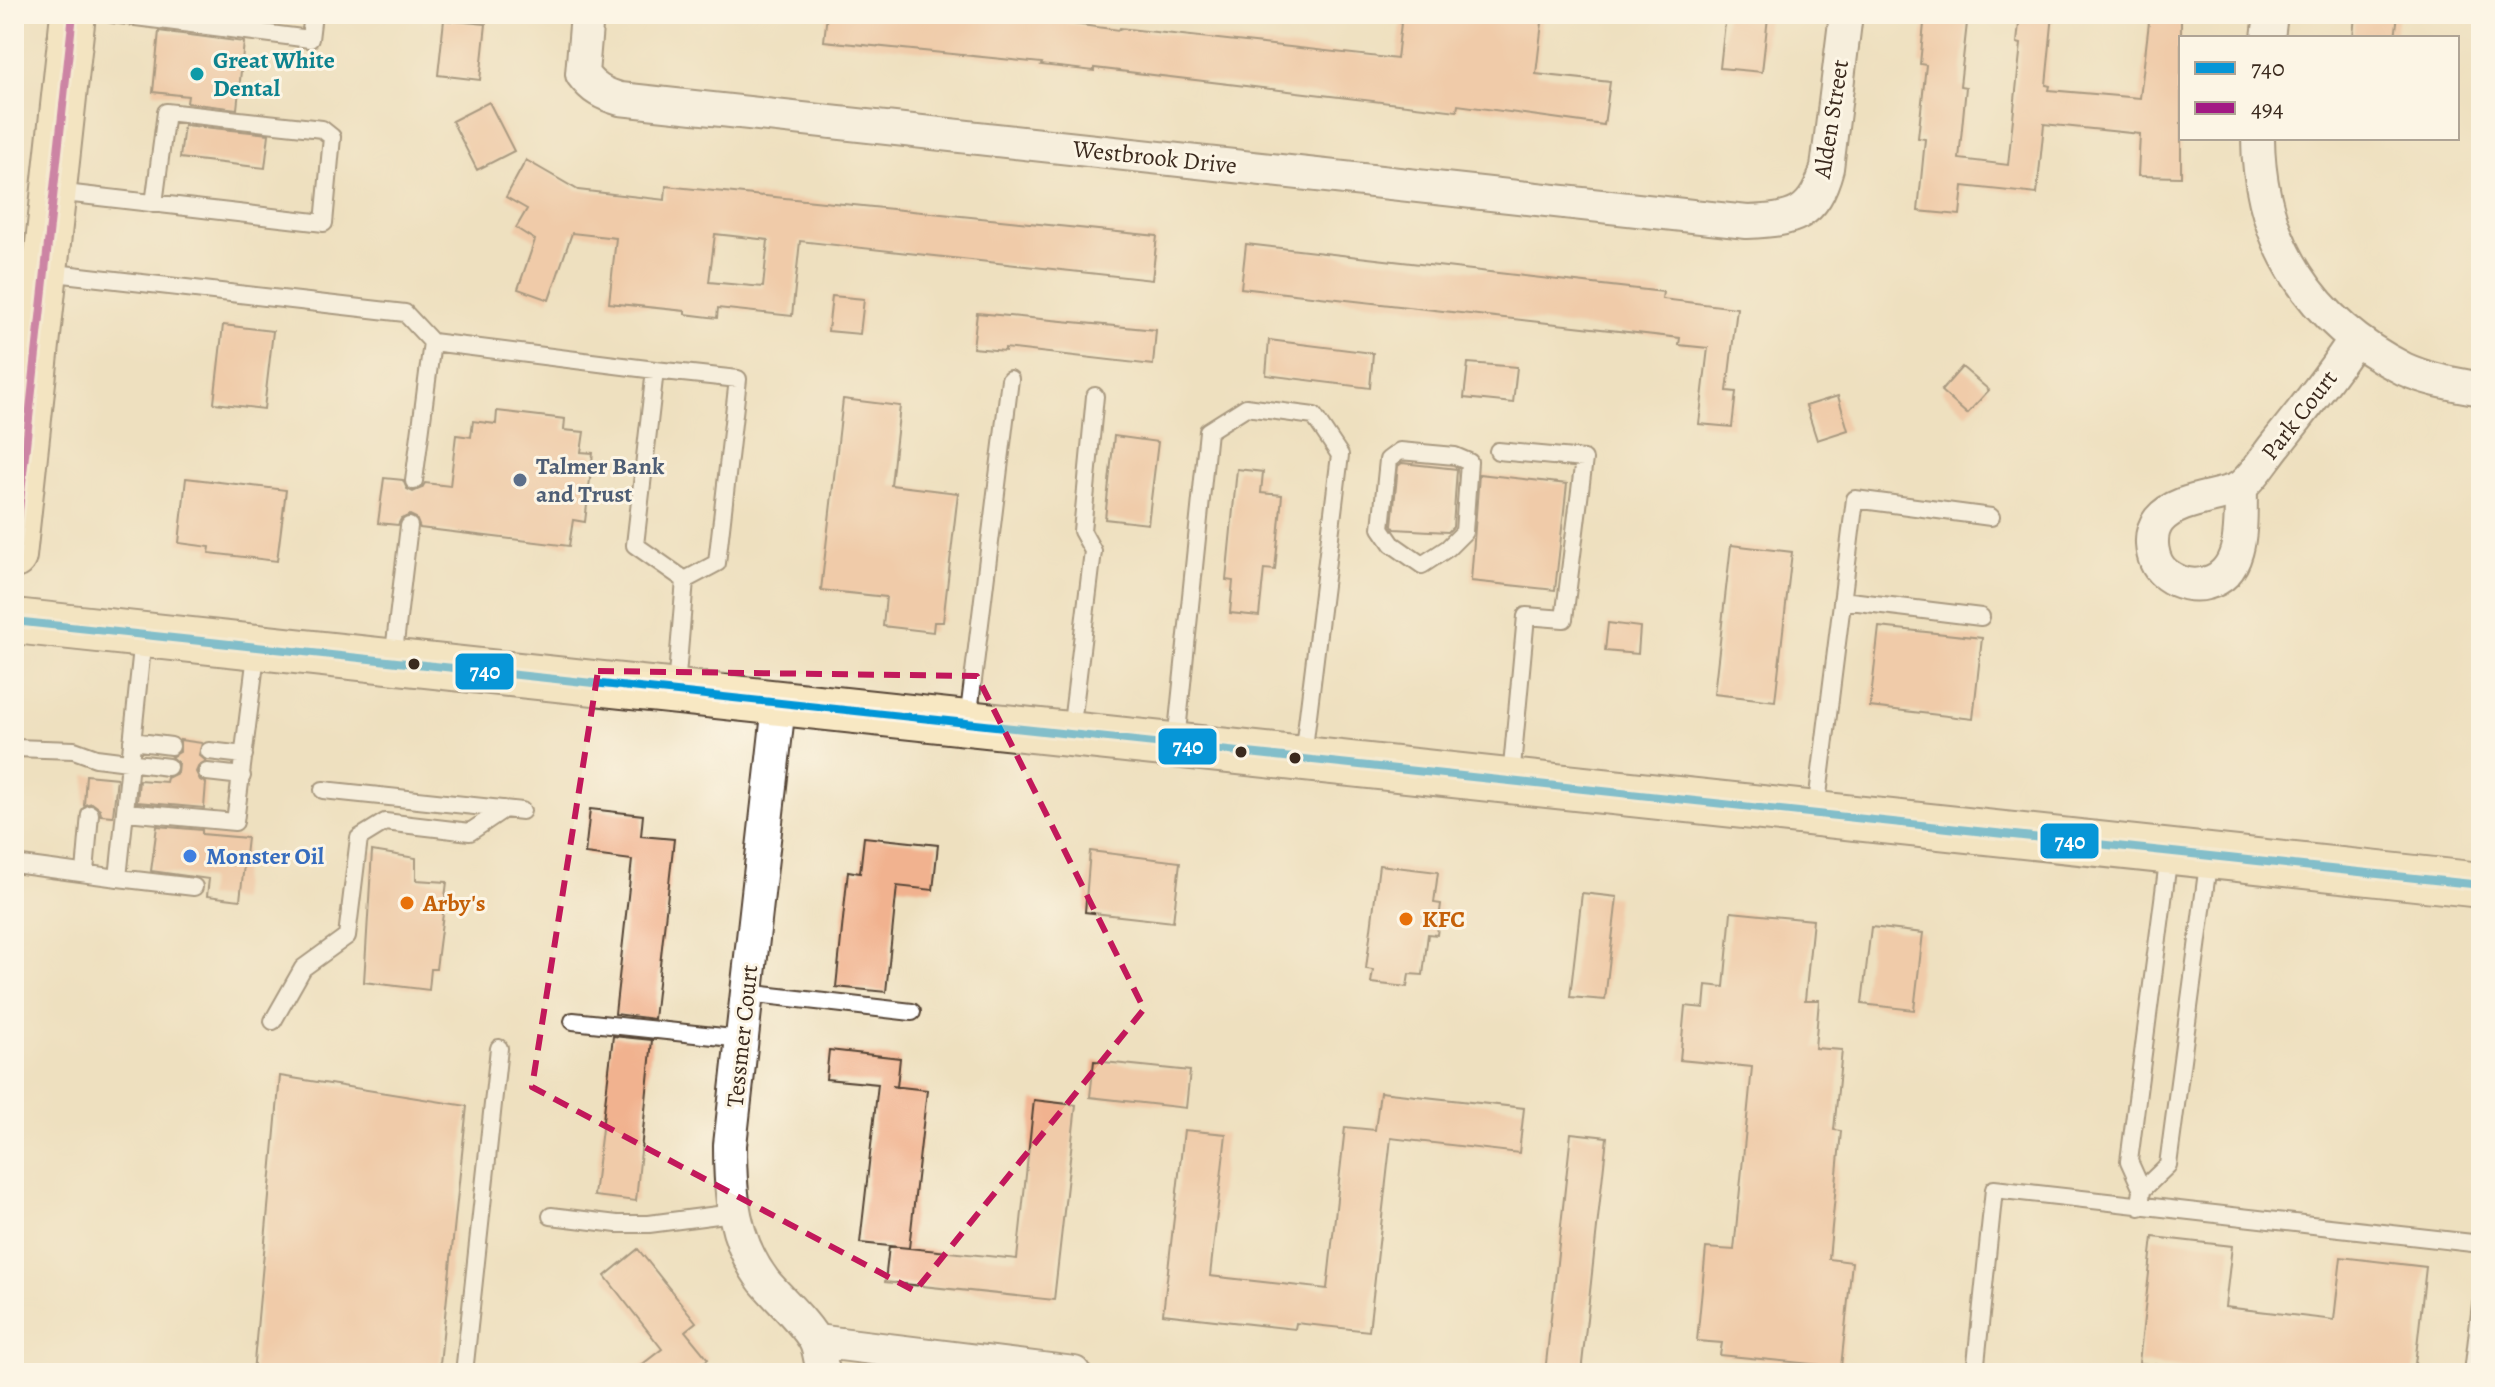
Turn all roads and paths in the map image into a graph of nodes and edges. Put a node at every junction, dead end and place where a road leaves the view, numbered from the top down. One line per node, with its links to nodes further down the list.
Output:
1 (73, 14): 9 (main road)
2 (112, 14): 3 (lane)
3 (313, 14)
4 (587, 14): 11 (street, Westbrook Drive)
5 (1846, 14): 11 (street, Alden Street)
6 (2271, 14): 7 (street)
7 (2268, 36)
8 (2258, 140): 13 (street)
9 (54, 192): 10 (lane); 12 (main road)
10 (154, 204): 10 (lane)
11 (1797, 214)
12 (45, 272): 14 (lane); 15 (main road)
13 (2354, 340): 18 (street); 22 (street, Park Court)
14 (432, 342): 16 (lane); 21 (lane)
15 (25, 364): 23 (main road)
16 (655, 370): 28 (lane); 28 (lane)
17 (1010, 379): 37 (lane)
18 (2481, 389)
19 (1095, 396): 38 (lane)
20 (1498, 451): 52 (lane)
21 (414, 481)
22 (2241, 488)
23 (17, 505): 26 (main road)
24 (1991, 517): 29 (lane)
25 (409, 526): 34 (lane)
26 (14, 556)
27 (1422, 565): 27 (lane)
28 (685, 580): 35 (lane)
29 (1842, 600): 30 (lane); 57 (lane)
30 (1981, 617)
31 (14, 621): 32 (main road)
32 (143, 634): 33 (main road); 39 (lane)
33 (257, 646): 34 (main road); 44 (lane)
34 (393, 660): 35 (main road)
35 (675, 694): 36 (main road)
36 (779, 705): 37 (main road); 65 (street, Tessmer Court)
37 (968, 723): 38 (main road)
38 (1071, 733): 40 (main road)
39 (132, 741): 41 (lane); 47 (lane)
40 (1176, 744): 46 (main road); 46 (lane)
41 (171, 746)
42 (14, 748): 45 (lane)
43 (209, 751): 44 (lane)
44 (244, 755): 51 (lane)
45 (96, 758): 47 (lane); 50 (lane)
46 (1303, 758): 52 (main road)
47 (131, 762): 48 (lane); 56 (lane)
48 (168, 767)
49 (207, 772): 51 (lane)
50 (94, 776)
51 (242, 776): 56 (lane)
52 (1511, 780): 57 (main road)
53 (323, 790): 54 (lane)
54 (504, 809): 55 (lane); 67 (lane)
55 (522, 811)
56 (126, 812): 62 (lane)
57 (1815, 813): 59 (main road)
58 (90, 814): 61 (lane)
59 (2190, 854): 63 (main road); 71 (lane); 71 (lane)
60 (14, 864): 61 (lane)
61 (85, 872): 62 (lane)
62 (118, 878): 64 (lane)
63 (2481, 885)
64 (194, 887)
65 (746, 993): 66 (lane); 69 (street, Tessmer Court)
66 (912, 1012)
67 (273, 1021)
68 (573, 1021): 69 (lane)
69 (742, 1039): 72 (street, Tessmer Court)
70 (499, 1048): 77 (lane)
71 (2141, 1198): 74 (lane); 80 (lane)
72 (733, 1213): 73 (lane); 76 (street, Tessmer Court)
73 (551, 1216)
74 (2481, 1244)
75 (2481, 1304): 81 (lane)
76 (816, 1341): 78 (street, Tessmer Court); 79 (street)
77 (464, 1373)
78 (824, 1373)
79 (1074, 1373)
80 (1975, 1373)
81 (2473, 1373)

